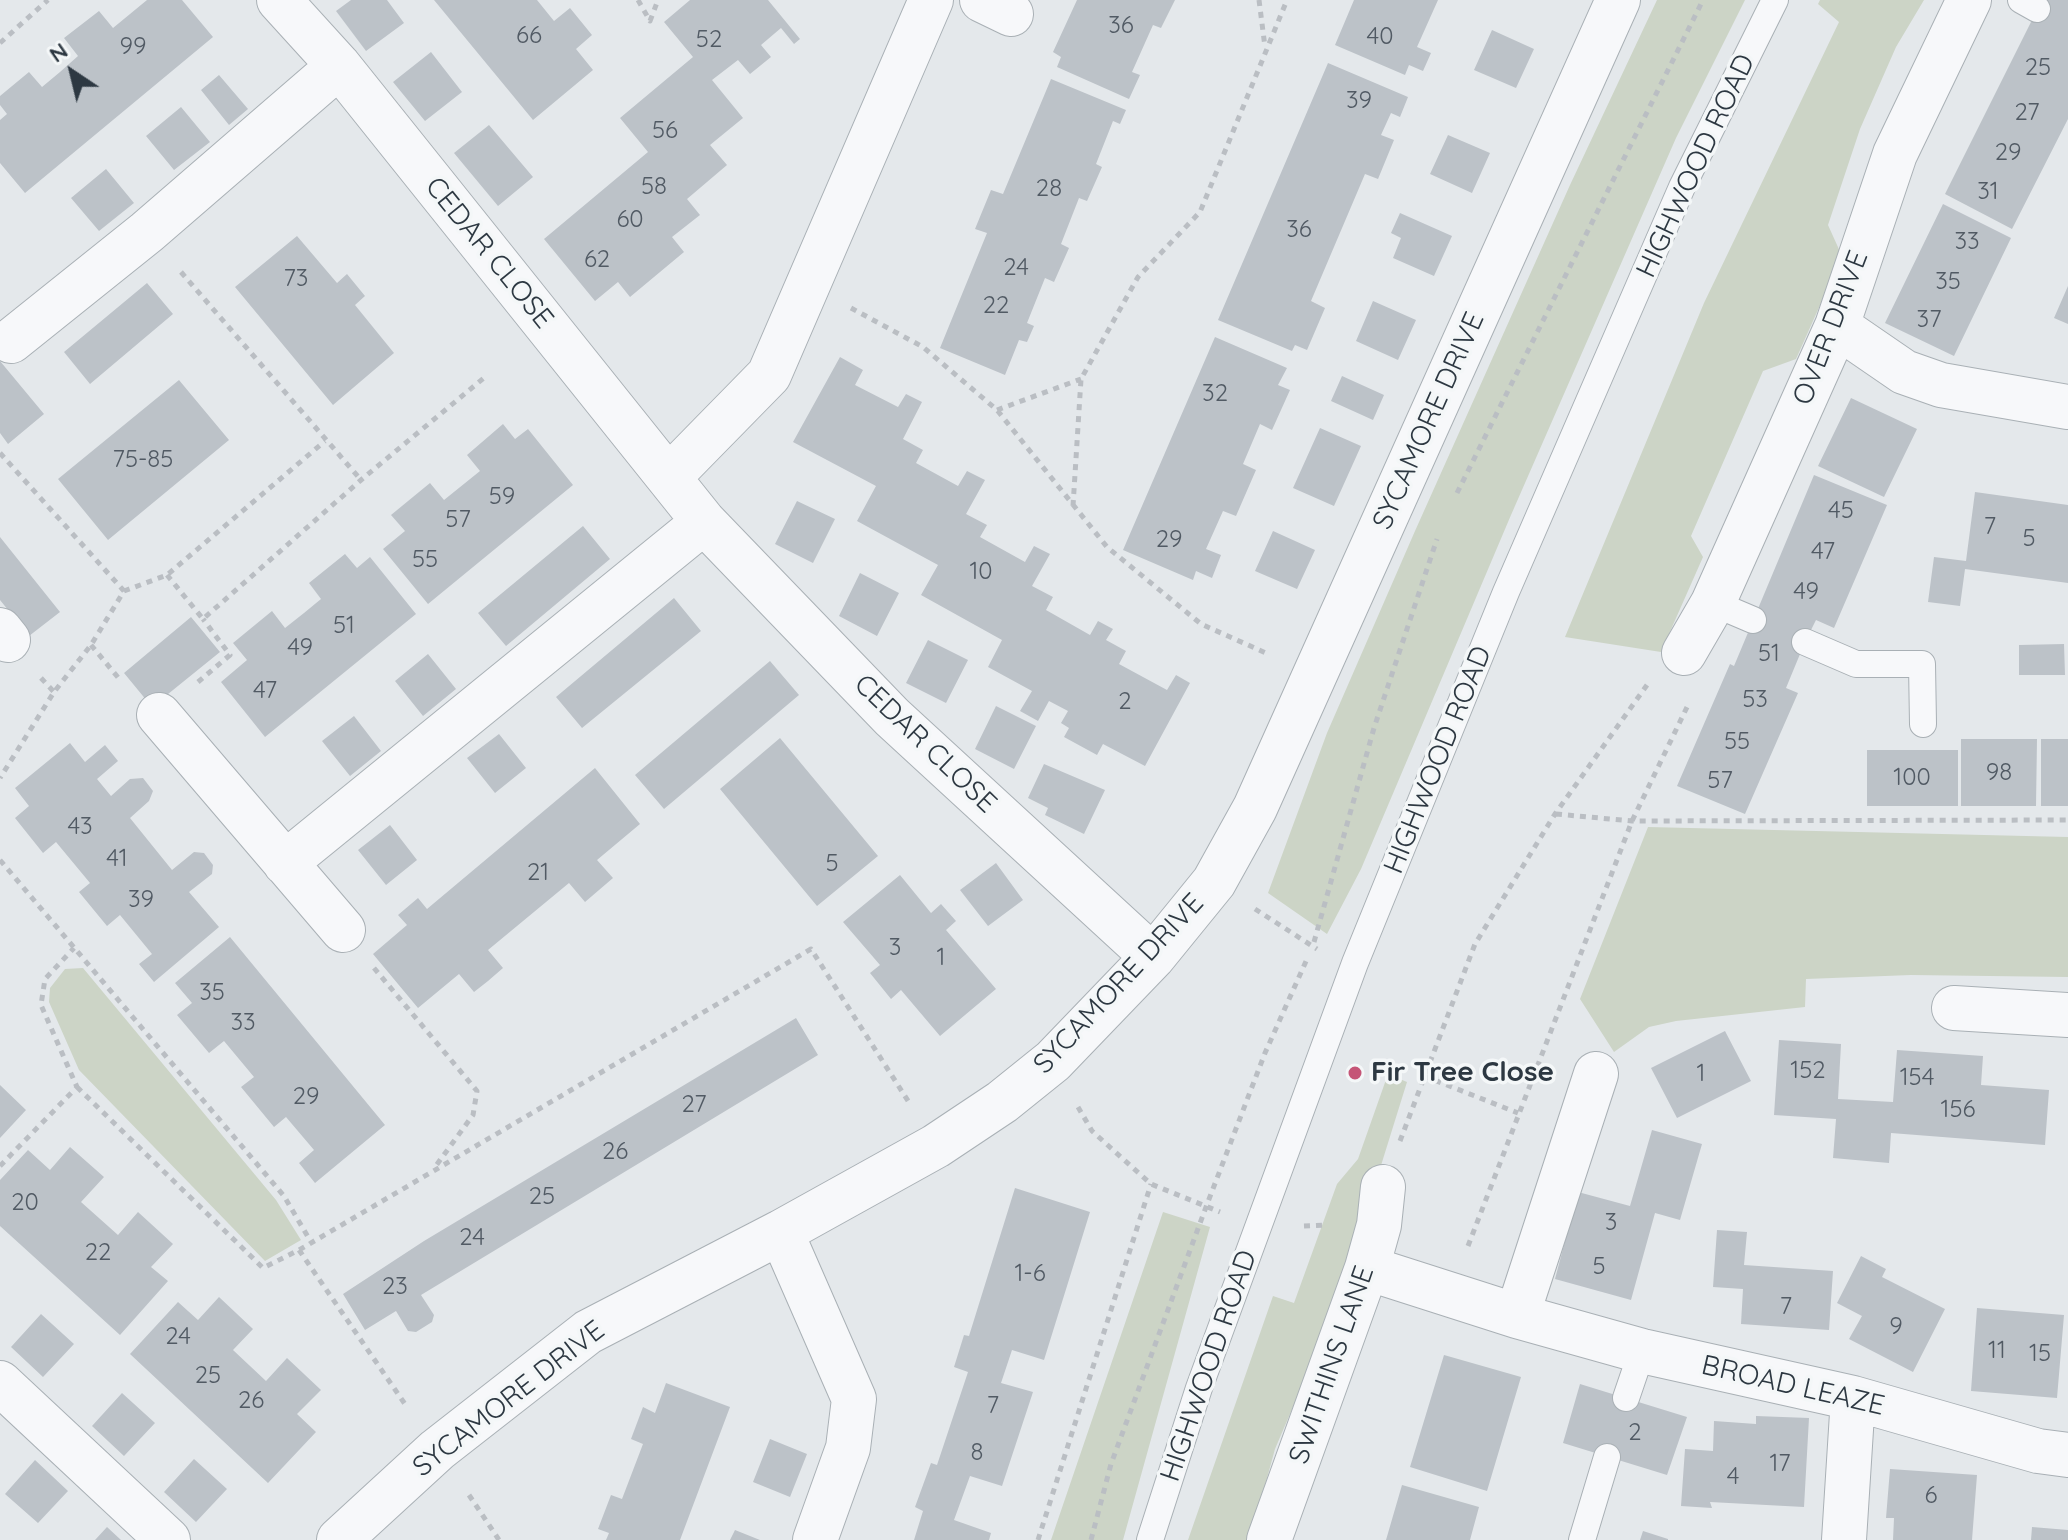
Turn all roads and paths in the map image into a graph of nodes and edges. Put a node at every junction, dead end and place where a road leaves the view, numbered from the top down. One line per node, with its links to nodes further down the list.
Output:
1 (48, 0): 12 (path)
2 (279, 0): 14 (street, CEDAR CLOSE)
3 (638, 0): 4 (path)
4 (658, 0)
5 (931, 0): 16 (street)
6 (1259, 0): 13 (path)
7 (1287, 0): 13 (path)
8 (1618, 0): 47 (street, SYCAMORE DRIVE)
9 (1703, 0): 27 (path)
10 (1775, 0): 52 (lane, HIGHWOOD ROAD)
11 (1969, 0): 17 (street, OVER DRIVE)
12 (0, 43)
13 (1265, 47): 20 (path)
14 (339, 66): 15 (street); 25 (street, CEDAR CLOSE)
15 (147, 232): 18 (street); 23 (path)
16 (810, 285): 22 (path); 25 (street)
17 (1837, 326): 21 (street); 33 (street, OVER DRIVE)
18 (11, 341)
19 (485, 377): 26 (path)
20 (1081, 379): 22 (path); 28 (path)
21 (2068, 407)
22 (997, 410): 28 (path)
23 (325, 441): 26 (path); 31 (path)
24 (0, 453): 32 (path)
25 (670, 476): 29 (street, CEDAR CLOSE)
26 (361, 480): 31 (path)
27 (1453, 501)
28 (1073, 506): 36 (path)
29 (704, 522): 46 (street); 51 (street, CEDAR CLOSE)
30 (1440, 529): 49 (path)
31 (167, 575): 32 (path)
32 (124, 591): 41 (path)
33 (1713, 603): 34 (lane); 37 (street, OVER DRIVE)
34 (1753, 620)
35 (1805, 642): 40 (lane)
36 (1266, 653)
37 (1684, 653): 44 (path)
38 (1641, 695): 42 (path)
39 (159, 715): 46 (street)
40 (1923, 724)
41 (0, 778)
42 (1555, 814): 44 (path); 57 (path)
43 (2068, 820): 44 (path)
44 (1632, 821): 59 (path)
45 (0, 860): 50 (path)
46 (285, 863): 48 (street)
47 (1214, 882): 49 (path); 51 (street, SYCAMORE DRIVE)
48 (343, 930): 62 (path)
49 (1312, 947): 52 (path); 65 (path)
50 (74, 948): 58 (path); 68 (path)
51 (1153, 957): 55 (street, SYCAMORE DRIVE)
52 (1355, 963): 66 (lane, HIGHWOOD ROAD)
53 (1954, 1008): 54 (street)
54 (2068, 1015)
55 (1053, 1061): 60 (street, SYCAMORE DRIVE); 63 (path)
56 (1596, 1074): 72 (street)
57 (1424, 1076): 59 (path); 64 (path)
58 (77, 1087): 61 (path); 69 (path)
59 (1518, 1113): 71 (path)
60 (936, 1146): 62 (path); 67 (street, SYCAMORE DRIVE)
61 (0, 1166)
62 (433, 1169): 68 (path)
63 (1151, 1184): 65 (path); 84 (path)
64 (1381, 1206): 66 (path); 70 (street, SWITHINS LANE)
65 (1206, 1207): 66 (path); 85 (path)
66 (1258, 1226): 86 (lane, HIGHWOOD ROAD)
67 (781, 1232): 77 (street, SYCAMORE DRIVE); 83 (street)
68 (311, 1242): 69 (path)
69 (299, 1250): 77 (path)
70 (1367, 1268): 71 (street, BROAD LEAZE); 87 (street, SWITHINS LANE)
71 (1450, 1294): 72 (street, BROAD LEAZE)
72 (1517, 1316): 73 (street, BROAD LEAZE)
73 (1642, 1351): 75 (lane); 76 (street, BROAD LEAZE)
74 (0, 1383): 80 (street)
75 (1626, 1398)
76 (1853, 1398): 78 (street, BROAD LEAZE); 89 (street)
77 (437, 1450): 81 (street, SYCAMORE DRIVE); 82 (path)
78 (2068, 1455)
79 (1607, 1457): 88 (lane)
80 (168, 1540)
81 (339, 1540)
82 (499, 1540)
83 (815, 1540)
84 (1038, 1540)
85 (1091, 1540)
86 (1150, 1540)
87 (1269, 1540)
88 (1582, 1540)
89 (1844, 1540)

